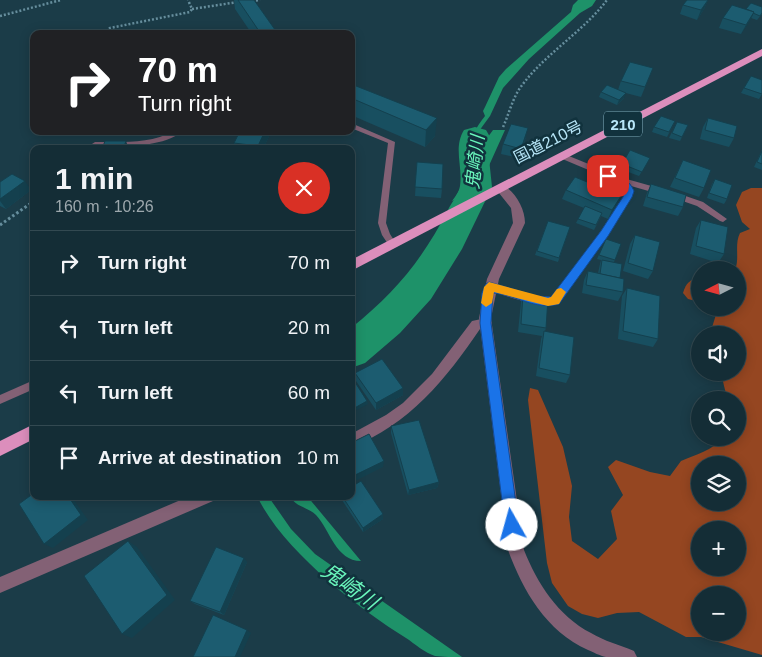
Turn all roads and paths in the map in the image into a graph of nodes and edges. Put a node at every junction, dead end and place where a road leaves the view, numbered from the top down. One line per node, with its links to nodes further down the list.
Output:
1 (61, 0): 8 (path)
2 (188, 0): 7 (path)
3 (260, 0): 5 (path)
4 (607, 0): 12 (path)
5 (251, 1)
6 (241, 2): 7 (path)
7 (192, 9): 9 (path)
8 (0, 16)
9 (108, 30)
10 (762, 52): 15 (highway, 国道210号 / 210)
11 (355, 127): 21 (lane)
12 (504, 127)
13 (172, 135): 14 (lane)
14 (95, 144)
15 (562, 156): 16 (lane); 17 (highway, 国道210号 / 210)
16 (620, 180): 19 (lane); 23 (lane)
17 (500, 188): 21 (highway, 国道210号 / 210); 23 (street)
18 (30, 204): 20 (path)
19 (723, 220)
20 (0, 225)
21 (393, 244): 22 (highway, 国道210号 / 210)
22 (355, 264)
23 (489, 287): 24 (street)
24 (486, 323): 28 (street); 32 (street)
25 (30, 386): 26 (lane)
26 (0, 400)
27 (30, 433): 29 (highway)
28 (355, 440)
29 (0, 449)
30 (199, 500): 31 (street)
31 (0, 585)
32 (628, 657)

